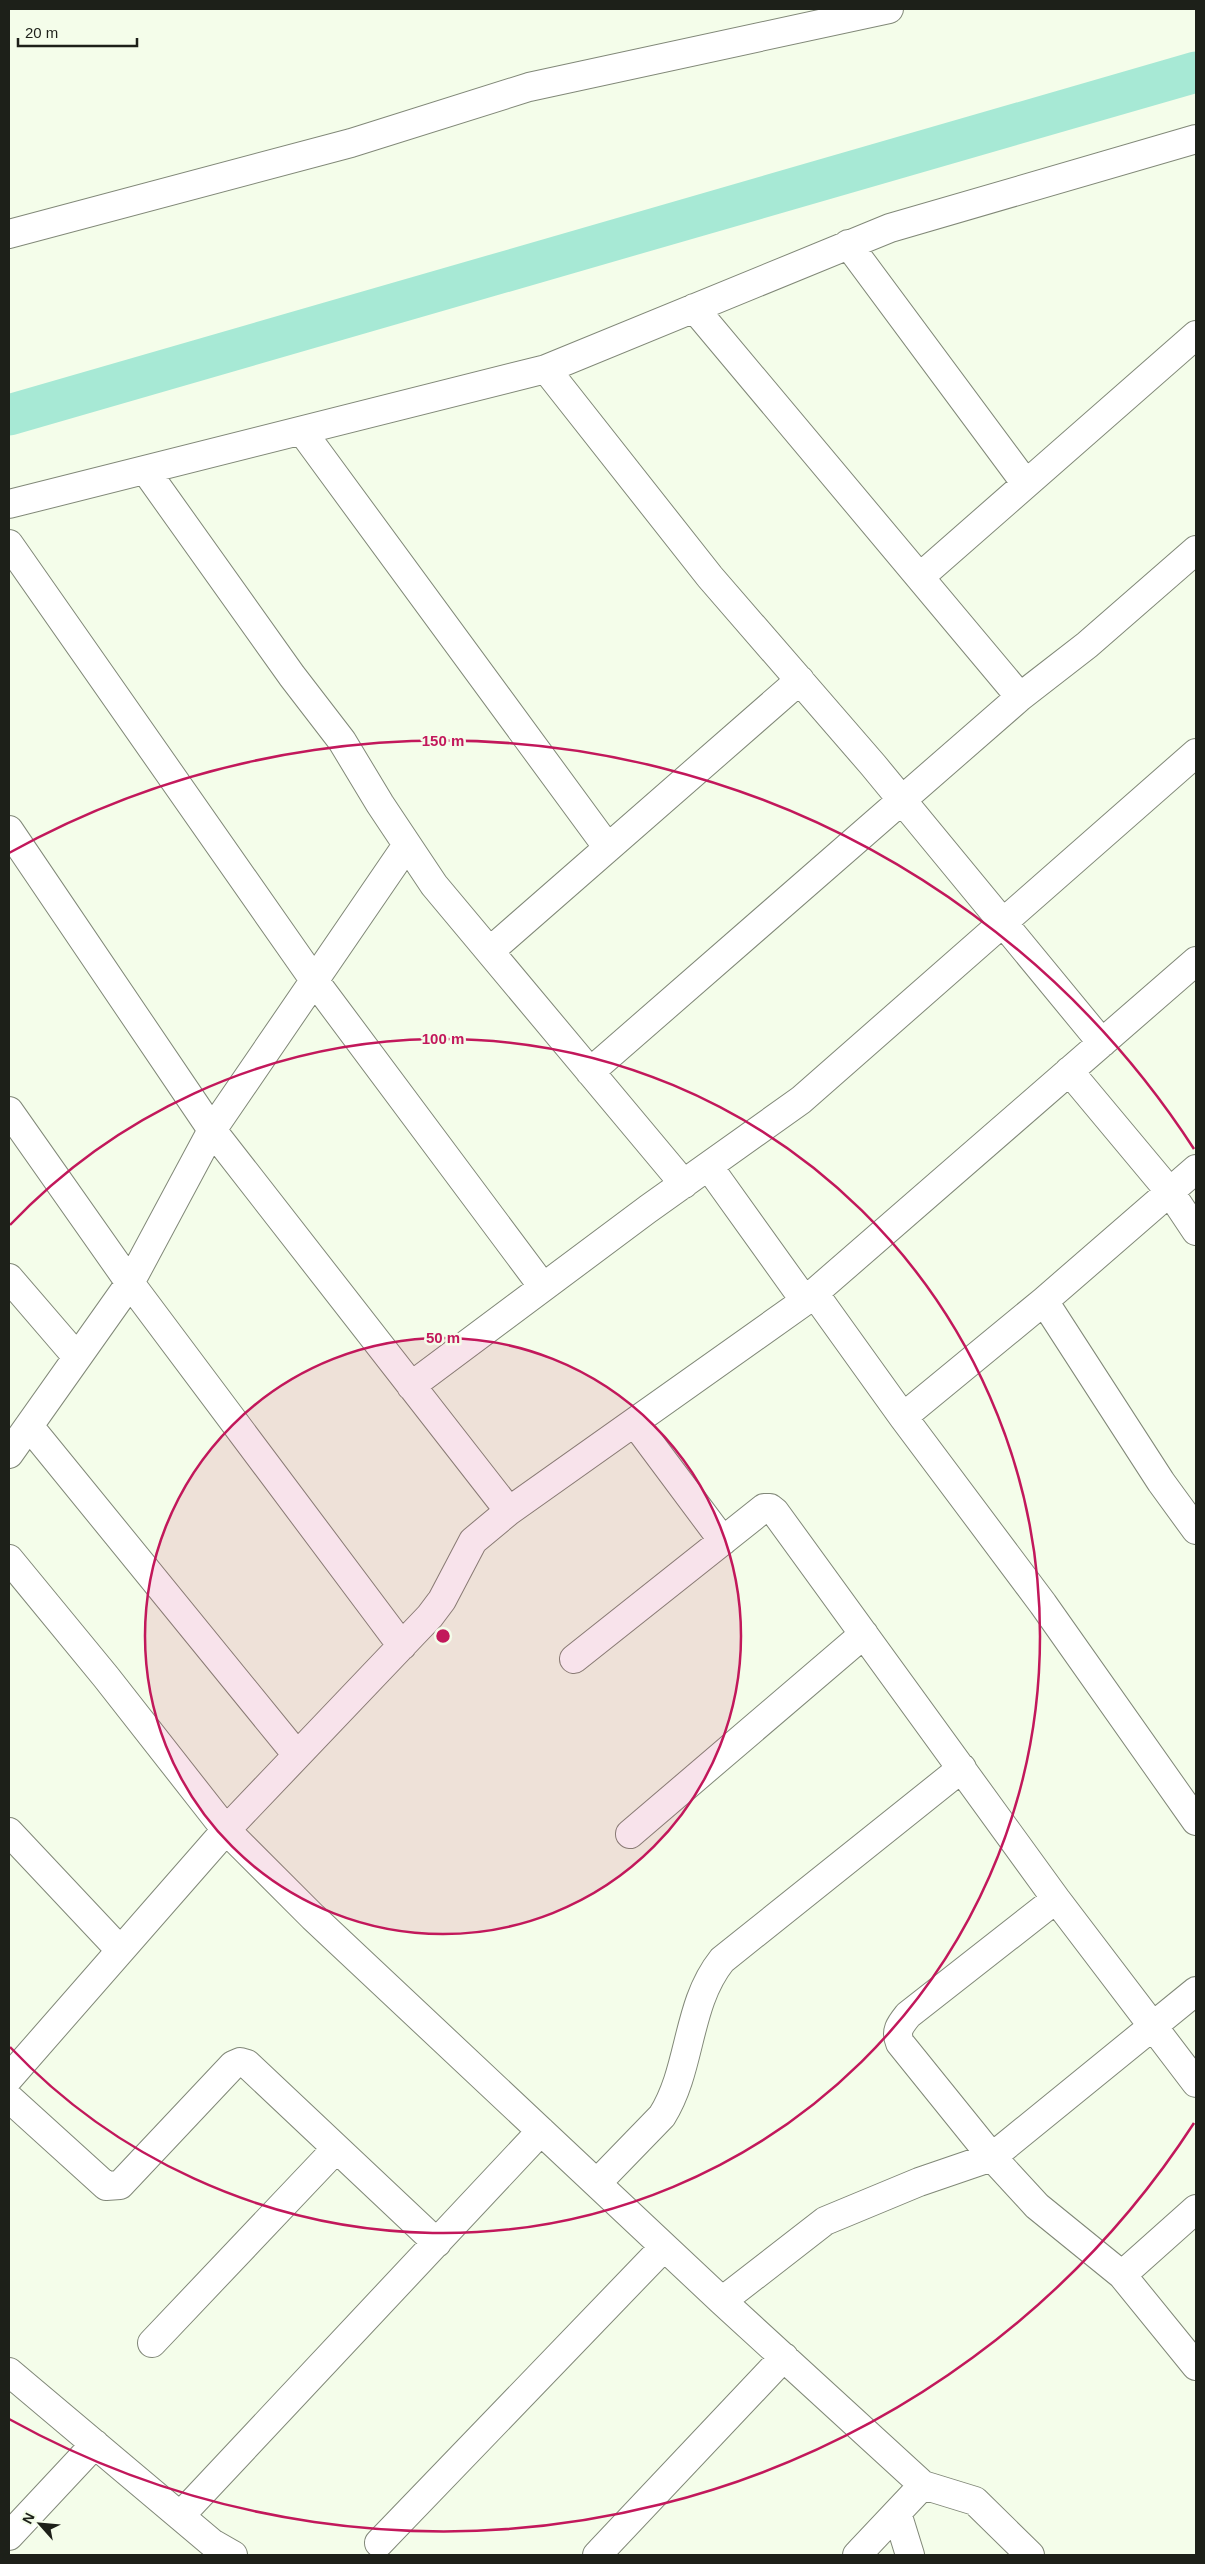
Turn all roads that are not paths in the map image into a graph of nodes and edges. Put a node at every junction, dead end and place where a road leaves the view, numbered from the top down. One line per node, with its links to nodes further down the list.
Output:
1 (889, 9): 3 (street)
2 (1196, 139): 4 (street)
3 (9, 234)
4 (848, 244): 5 (street); 10 (street)
5 (694, 308): 7 (street); 14 (street)
6 (1196, 335): 10 (street)
7 (546, 368): 8 (street); 15 (street)
8 (302, 431): 9 (street); 21 (street)
9 (146, 471): 11 (street); 20 (street)
10 (1026, 484): 14 (street)
11 (9, 504)
12 (9, 544): 25 (street)
13 (1196, 550): 16 (street)
14 (920, 577): 16 (street)
15 (800, 680): 18 (street); 21 (street)
16 (1020, 697): 18 (street)
17 (1196, 753): 22 (street)
18 (903, 800): 22 (street); 28 (street)
19 (9, 830): 30 (street)
20 (407, 845): 23 (street); 25 (street)
21 (608, 848): 23 (street)
22 (1003, 922): 26 (street); 31 (street)
23 (490, 951): 28 (street)
24 (1196, 961): 26 (street)
25 (314, 980): 30 (street); 38 (street)
26 (1102, 1042): 27 (street)
27 (1069, 1071): 34 (street); 39 (street)
28 (590, 1072): 33 (street)
29 (9, 1111): 37 (street)
30 (212, 1130): 37 (street); 42 (street)
31 (709, 1167): 33 (street); 39 (street)
32 (1196, 1169): 34 (street)
33 (684, 1184): 38 (street)
34 (1170, 1192): 35 (street); 40 (street)
35 (1196, 1231)
36 (9, 1278): 41 (street)
37 (130, 1283): 41 (street); 52 (street)
38 (543, 1287): 42 (street)
39 (809, 1297): 43 (street); 44 (street)
40 (1044, 1301): 43 (street); 48 (street)
41 (77, 1357): 45 (street)
42 (411, 1386): 47 (street)
43 (903, 1417): 56 (street)
44 (635, 1424): 47 (street); 49 (street)
45 (29, 1426): 46 (street); 54 (street)
46 (9, 1454)
47 (509, 1511): 52 (street)
48 (1196, 1530)
49 (723, 1541): 51 (street); 53 (street)
50 (9, 1559): 57 (street)
51 (864, 1634): 55 (street); 59 (street)
52 (402, 1646): 54 (street)
53 (574, 1659)
54 (297, 1755): 57 (street)
55 (962, 1768): 60 (street); 70 (street)
56 (1196, 1821)
57 (226, 1830): 61 (street); 67 (street)
58 (9, 1832): 61 (street)
59 (630, 1834)
60 (1056, 1899): 63 (street); 69 (street)
61 (120, 1950): 64 (street)
62 (1196, 1991): 63 (street)
63 (1153, 2026): 65 (street); 69 (street)
64 (9, 2078)
65 (1196, 2083)
66 (9, 2098): 68 (street)
67 (542, 2131): 70 (street); 72 (street)
68 (336, 2149): 72 (street); 76 (street)
69 (992, 2157): 74 (street); 75 (street)
70 (597, 2182): 73 (street)
71 (1196, 2209): 74 (street)
72 (437, 2243): 83 (street)
73 (664, 2246): 75 (street); 85 (street)
74 (1122, 2276): 78 (street)
75 (722, 2301): 77 (street)
76 (152, 2343)
77 (784, 2357): 81 (street); 87 (street)
78 (1196, 2366)
79 (9, 2372): 80 (street)
80 (95, 2444): 83 (street); 84 (street)
81 (923, 2485): 82 (street); 90 (street)
82 (897, 2513): 88 (street); 89 (street)
83 (180, 2516): 86 (street)
84 (9, 2536)
85 (379, 2543)
86 (215, 2551)
87 (598, 2555)
88 (857, 2555)
89 (910, 2555)
90 (1030, 2555)

